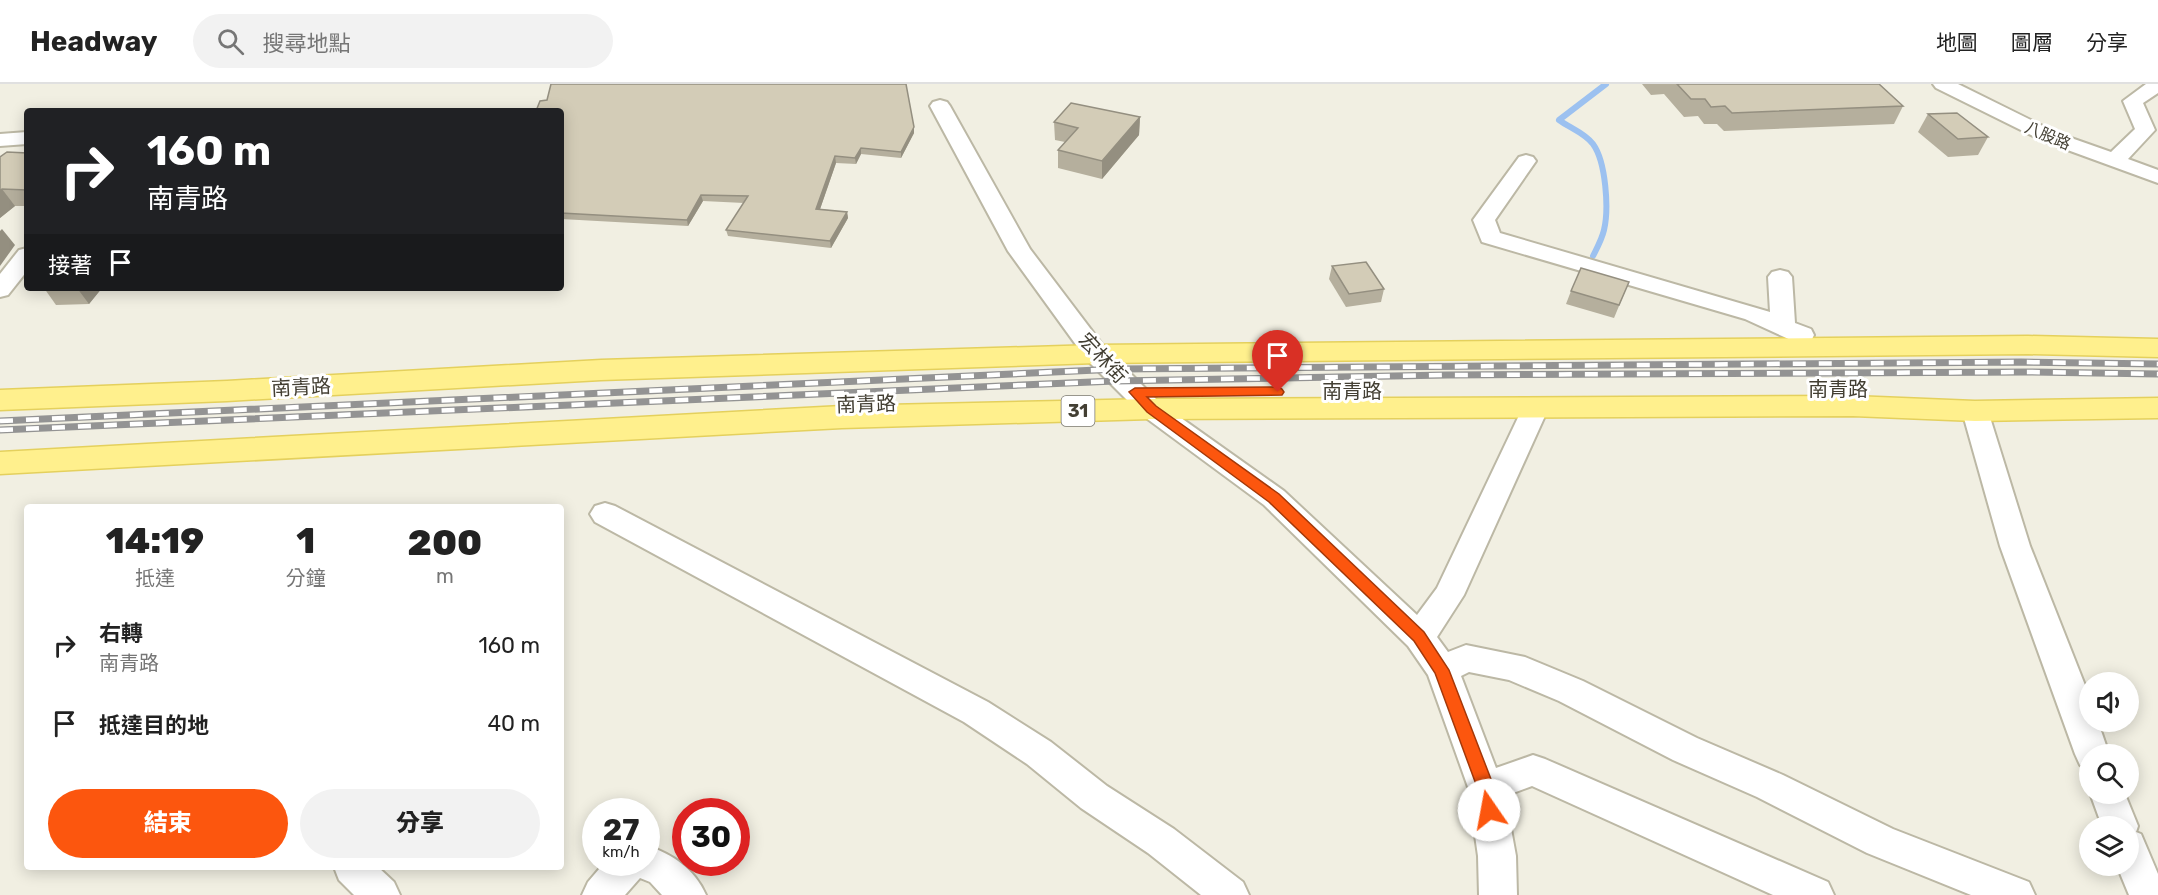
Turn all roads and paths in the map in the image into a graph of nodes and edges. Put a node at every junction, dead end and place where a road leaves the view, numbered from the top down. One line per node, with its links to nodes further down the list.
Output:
1 (1943, 84): 7 (street, 八股路)
2 (2158, 85): 7 (street)
3 (940, 106): 16 (street, 宏林街)
4 (24, 138): 5 (street)
5 (0, 140)
6 (1526, 161): 13 (street)
7 (2114, 161): 8 (street, 八股路)
8 (2158, 177)
9 (24, 259): 11 (street)
10 (1780, 277): 13 (street)
11 (0, 290)
12 (2158, 330): 14 (main road)
13 (1792, 331): 14 (main road); 16 (main road)
14 (1912, 335): 17 (main road, 南青路)
15 (861, 342): 16 (main road); 19 (main road, 南青路); 20 (main road)
16 (1089, 345): 17 (main road, 南青路); 19 (main road, 南青路); 24 (street, 宏林街)
17 (2028, 345): 18 (main road, 南青路)
18 (2158, 348)
19 (602, 370): 23 (main road, 南青路)
20 (0, 379)
21 (2013, 388): 22 (main road, 南青路 / 31); 24 (main road, 南青路 / 31); 26 (main road, 南青路)
22 (2158, 388)
23 (0, 400)
24 (1143, 401): 25 (main road, 31); 29 (main road, 南青路 / 31); 30 (main road, 31); 34 (street, 宏林街)
25 (1536, 407): 26 (main road, 31); 34 (street)
26 (1898, 408): 28 (main road, 31)
27 (2158, 408): 28 (main road, 31)
28 (1975, 411): 36 (street)
29 (584, 416): 30 (main road, 南青路); 31 (main road, 南青路 / 31)
30 (842, 417): 32 (main road, 31)
31 (0, 445)
32 (0, 464)
33 (605, 514): 45 (street)
34 (1419, 637): 35 (street, 宏林街)
35 (1442, 670): 37 (street, 宏林街); 48 (street)
36 (2089, 744)
37 (1486, 787): 46 (street, 宏林街); 47 (street)
38 (660, 869): 44 (street)
39 (353, 870): 42 (street)
40 (2139, 873): 49 (street)
41 (618, 876): 43 (street)
42 (381, 895)
43 (601, 895)
44 (687, 895)
45 (1230, 895)
46 (1498, 895)
47 (1815, 895)
48 (2016, 895)
49 (2148, 895)

